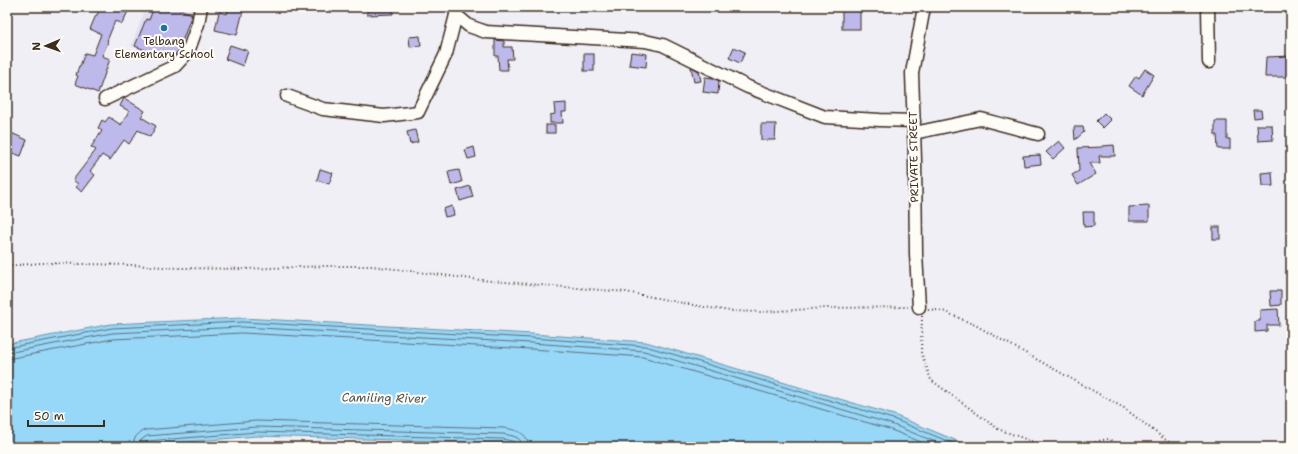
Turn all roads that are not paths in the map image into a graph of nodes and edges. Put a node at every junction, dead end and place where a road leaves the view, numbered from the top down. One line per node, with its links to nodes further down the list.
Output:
1 (201, 7): 7 (street)
2 (924, 7): 8 (street, PRIVATE STREET)
3 (1208, 7): 5 (street)
4 (456, 11): 6 (street); 8 (street)
5 (1208, 62)
6 (287, 96)
7 (105, 100)
8 (914, 127): 9 (street); 10 (street, PRIVATE STREET)
9 (1038, 134)
10 (922, 308)

